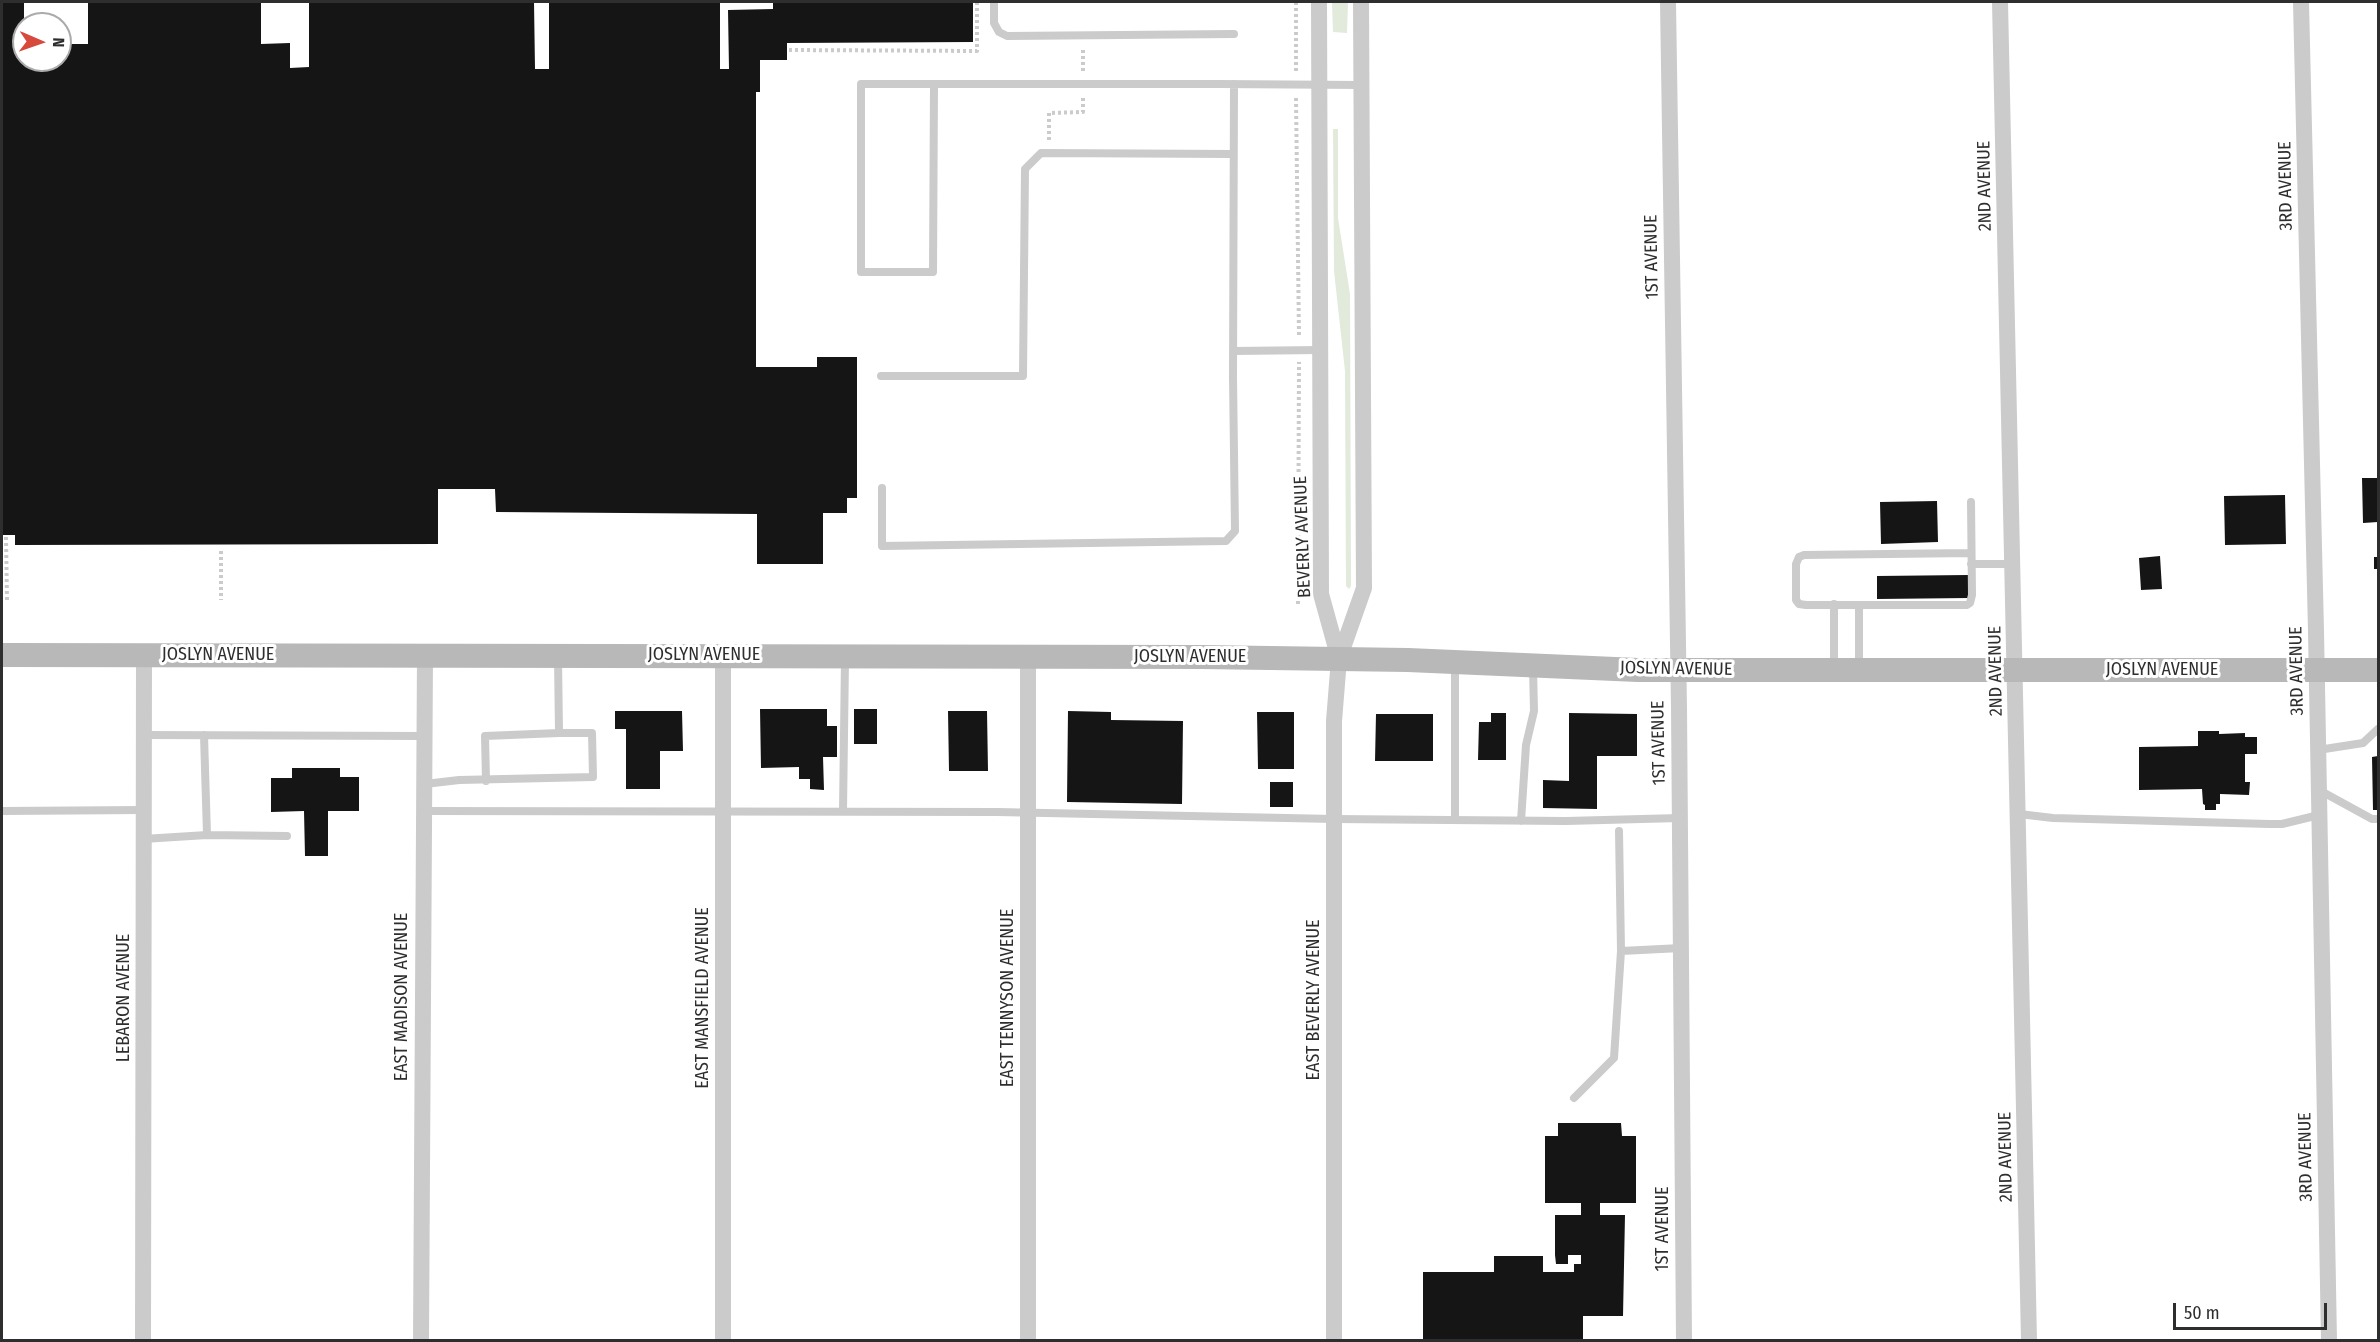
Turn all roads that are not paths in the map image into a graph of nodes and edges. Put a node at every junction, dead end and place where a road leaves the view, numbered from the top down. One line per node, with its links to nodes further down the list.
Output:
1 (994, 2): 7 (lane)
2 (1318, 2): 10 (street, BEVERLY AVENUE)
3 (1361, 2): 11 (street)
4 (1668, 2): 33 (street, 1ST AVENUE)
5 (2000, 2): 20 (street, 2ND AVENUE)
6 (2301, 2): 37 (street, 3RD AVENUE)
7 (1234, 34)
8 (934, 84): 8 (lane); 9 (lane)
9 (1234, 84): 10 (lane); 12 (lane)
10 (1319, 85): 11 (lane); 13 (street, BEVERLY AVENUE)
11 (1361, 85): 30 (street)
12 (1233, 154): 14 (lane); 15 (lane)
13 (1320, 350): 14 (lane); 30 (street, BEVERLY AVENUE)
14 (1233, 351): 16 (lane)
15 (881, 376)
16 (882, 488)
17 (1971, 502): 18 (lane)
18 (1971, 553): 19 (lane); 21 (lane)
19 (1971, 564): 20 (lane); 22 (lane)
20 (2014, 564): 36 (street, 2ND AVENUE)
21 (1833, 604): 22 (lane); 34 (lane)
22 (1859, 605): 35 (lane)
23 (2, 655): 24 (main road, JOSLYN AVENUE)
24 (144, 655): 25 (main road, JOSLYN AVENUE); 41 (street, LEBARON AVENUE)
25 (425, 655): 26 (main road, JOSLYN AVENUE); 43 (street, EAST MADISON AVENUE)
26 (558, 655): 27 (main road, JOSLYN AVENUE); 40 (lane)
27 (723, 655): 28 (main road, JOSLYN AVENUE); 49 (street, EAST MANSFIELD AVENUE)
28 (845, 656): 29 (main road, JOSLYN AVENUE); 51 (lane)
29 (1028, 656): 30 (main road, JOSLYN AVENUE); 53 (street, EAST TENNYSON AVENUE)
30 (1339, 659): 31 (main road, JOSLYN AVENUE); 57 (street, EAST BEVERLY AVENUE)
31 (1455, 662): 32 (main road, JOSLYN AVENUE); 59 (lane)
32 (1533, 665): 33 (main road, JOSLYN AVENUE); 60 (lane)
33 (1677, 670): 34 (main road, JOSLYN AVENUE); 56 (street, 1ST AVENUE)
34 (1834, 670): 35 (main road, JOSLYN AVENUE)
35 (1859, 670): 36 (main road, JOSLYN AVENUE)
36 (2016, 670): 37 (main road, JOSLYN AVENUE); 54 (street, 2ND AVENUE)
37 (2316, 670): 38 (main road, JOSLYN AVENUE); 44 (street, 3RD AVENUE)
38 (2379, 670)
39 (2379, 729): 44 (lane)
40 (559, 733): 45 (lane); 45 (lane)
41 (144, 735): 42 (lane); 48 (street, LEBARON AVENUE)
42 (204, 735): 43 (lane); 62 (lane)
43 (425, 736): 46 (street, EAST MADISON AVENUE)
44 (2318, 750): 47 (street, 3RD AVENUE)
45 (486, 781): 46 (lane)
46 (425, 784): 50 (street, EAST MADISON AVENUE)
47 (2319, 790): 55 (street, 3RD AVENUE); 58 (lane)
48 (143, 810): 52 (lane); 64 (street, LEBARON AVENUE)
49 (723, 810): 50 (lane); 51 (lane); 70 (street, EAST MANSFIELD AVENUE)
50 (424, 811): 69 (street, EAST MADISON AVENUE)
51 (843, 811): 53 (lane)
52 (2, 812)
53 (1028, 812): 57 (lane); 71 (street, EAST TENNYSON AVENUE)
54 (2019, 814): 55 (lane); 74 (street, 2ND AVENUE)
55 (2319, 815): 75 (street, 3RD AVENUE)
56 (1680, 818): 60 (lane); 65 (street, 1ST AVENUE)
57 (1334, 819): 59 (lane); 72 (street, EAST BEVERLY AVENUE)
58 (2379, 819)
59 (1455, 820): 60 (lane)
60 (1521, 821)
61 (1619, 831): 66 (lane)
62 (207, 835): 63 (lane); 64 (lane)
63 (287, 836)
64 (143, 839): 68 (street, LEBARON AVENUE)
65 (1681, 948): 66 (lane); 73 (street, 1ST AVENUE)
66 (1621, 951): 67 (lane)
67 (1574, 1098)
68 (143, 1341)
69 (421, 1341)
70 (723, 1341)
71 (1028, 1341)
72 (1334, 1341)
73 (1684, 1341)
74 (2029, 1341)
75 (2329, 1341)

